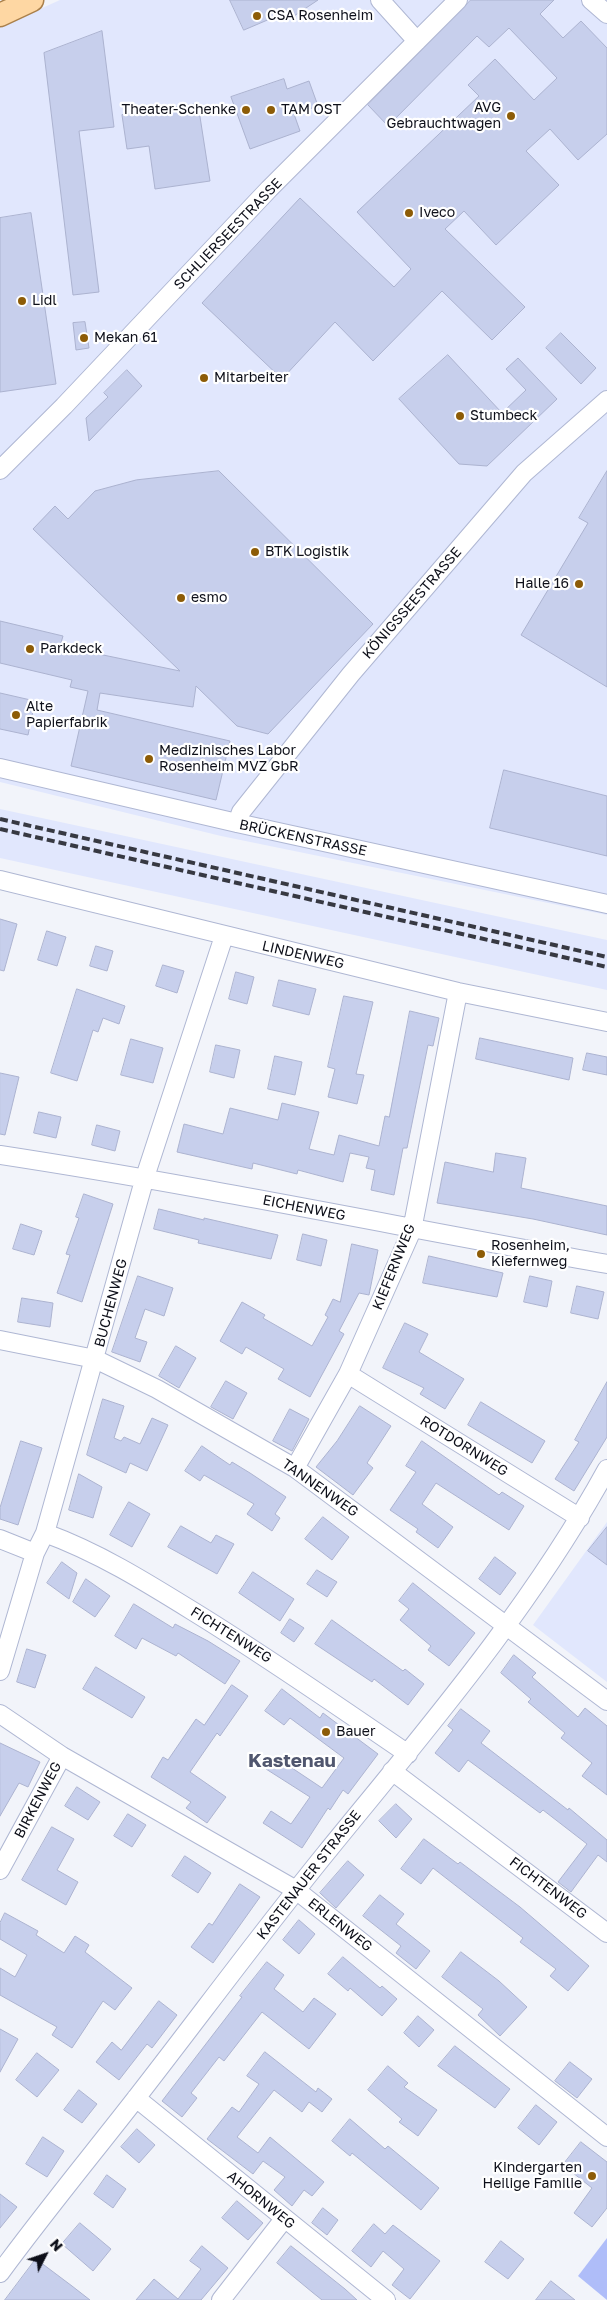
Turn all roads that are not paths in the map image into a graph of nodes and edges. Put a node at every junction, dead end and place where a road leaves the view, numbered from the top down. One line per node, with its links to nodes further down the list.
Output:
1 (32, 0): 6 (main road)
2 (380, 0): 7 (street)
3 (458, 0): 7 (street, SCHLIERSEESTRASSE)
4 (591, 0): 5 (street)
5 (607, 14)
6 (0, 15)
7 (417, 41): 9 (street, SCHLIERSEESTRASSE)
8 (607, 400): 11 (street, KÖNIGSSEESTRASSE)
9 (0, 470)
10 (0, 768): 11 (street, BRÜCKENSTRASSE)
11 (238, 823): 13 (street, BRÜCKENSTRASSE)
12 (0, 880): 14 (street, LINDENWEG)
13 (607, 904)
14 (224, 936): 15 (street, LINDENWEG); 18 (street, BUCHENWEG)
15 (458, 992): 16 (street, LINDENWEG); 19 (street, KIEFERNWEG)
16 (607, 1022)
17 (0, 1155): 18 (street, EICHENWEG)
18 (145, 1177): 19 (street, EICHENWEG); 22 (street, BUCHENWEG)
19 (412, 1230): 20 (street, EICHENWEG); 23 (street, KIEFERNWEG)
20 (607, 1264)
21 (0, 1340): 22 (street, TANNENWEG)
22 (95, 1359): 24 (street, TANNENWEG); 27 (street, BUCHENWEG)
23 (348, 1374): 24 (street, KIEFERNWEG); 26 (street, ROTDORNWEG)
24 (295, 1468): 30 (street, TANNENWEG)
25 (607, 1469): 26 (street, KASTENAUER STRASSE)
26 (580, 1518): 30 (street, KASTENAUER STRASSE)
27 (45, 1534): 29 (street, BUCHENWEG); 34 (street, FICHTENWEG)
28 (0, 1539): 29 (street)
29 (36, 1553): 31 (street, BUCHENWEG)
30 (506, 1625): 32 (street, TANNENWEG); 34 (street, KASTENAUER STRASSE)
31 (0, 1671)
32 (607, 1701)
33 (0, 1714): 35 (street, ERLENWEG)
34 (408, 1754): 36 (street, KASTENAUER STRASSE)
35 (62, 1756): 37 (street, BIRKENWEG); 38 (street, ERLENWEG)
36 (392, 1771): 38 (street, KASTENAUER STRASSE); 39 (street, FICHTENWEG)
37 (0, 1870)
38 (296, 1890): 40 (street, KASTENAUER STRASSE); 41 (street, ERLENWEG)
39 (607, 1933)
40 (136, 2098): 42 (street, AHORNWEG); 43 (street, KASTENAUER STRASSE)
41 (607, 2137)
42 (284, 2219): 44 (street); 45 (street, AHORNWEG)
43 (0, 2273)
44 (221, 2300)
45 (386, 2300)

